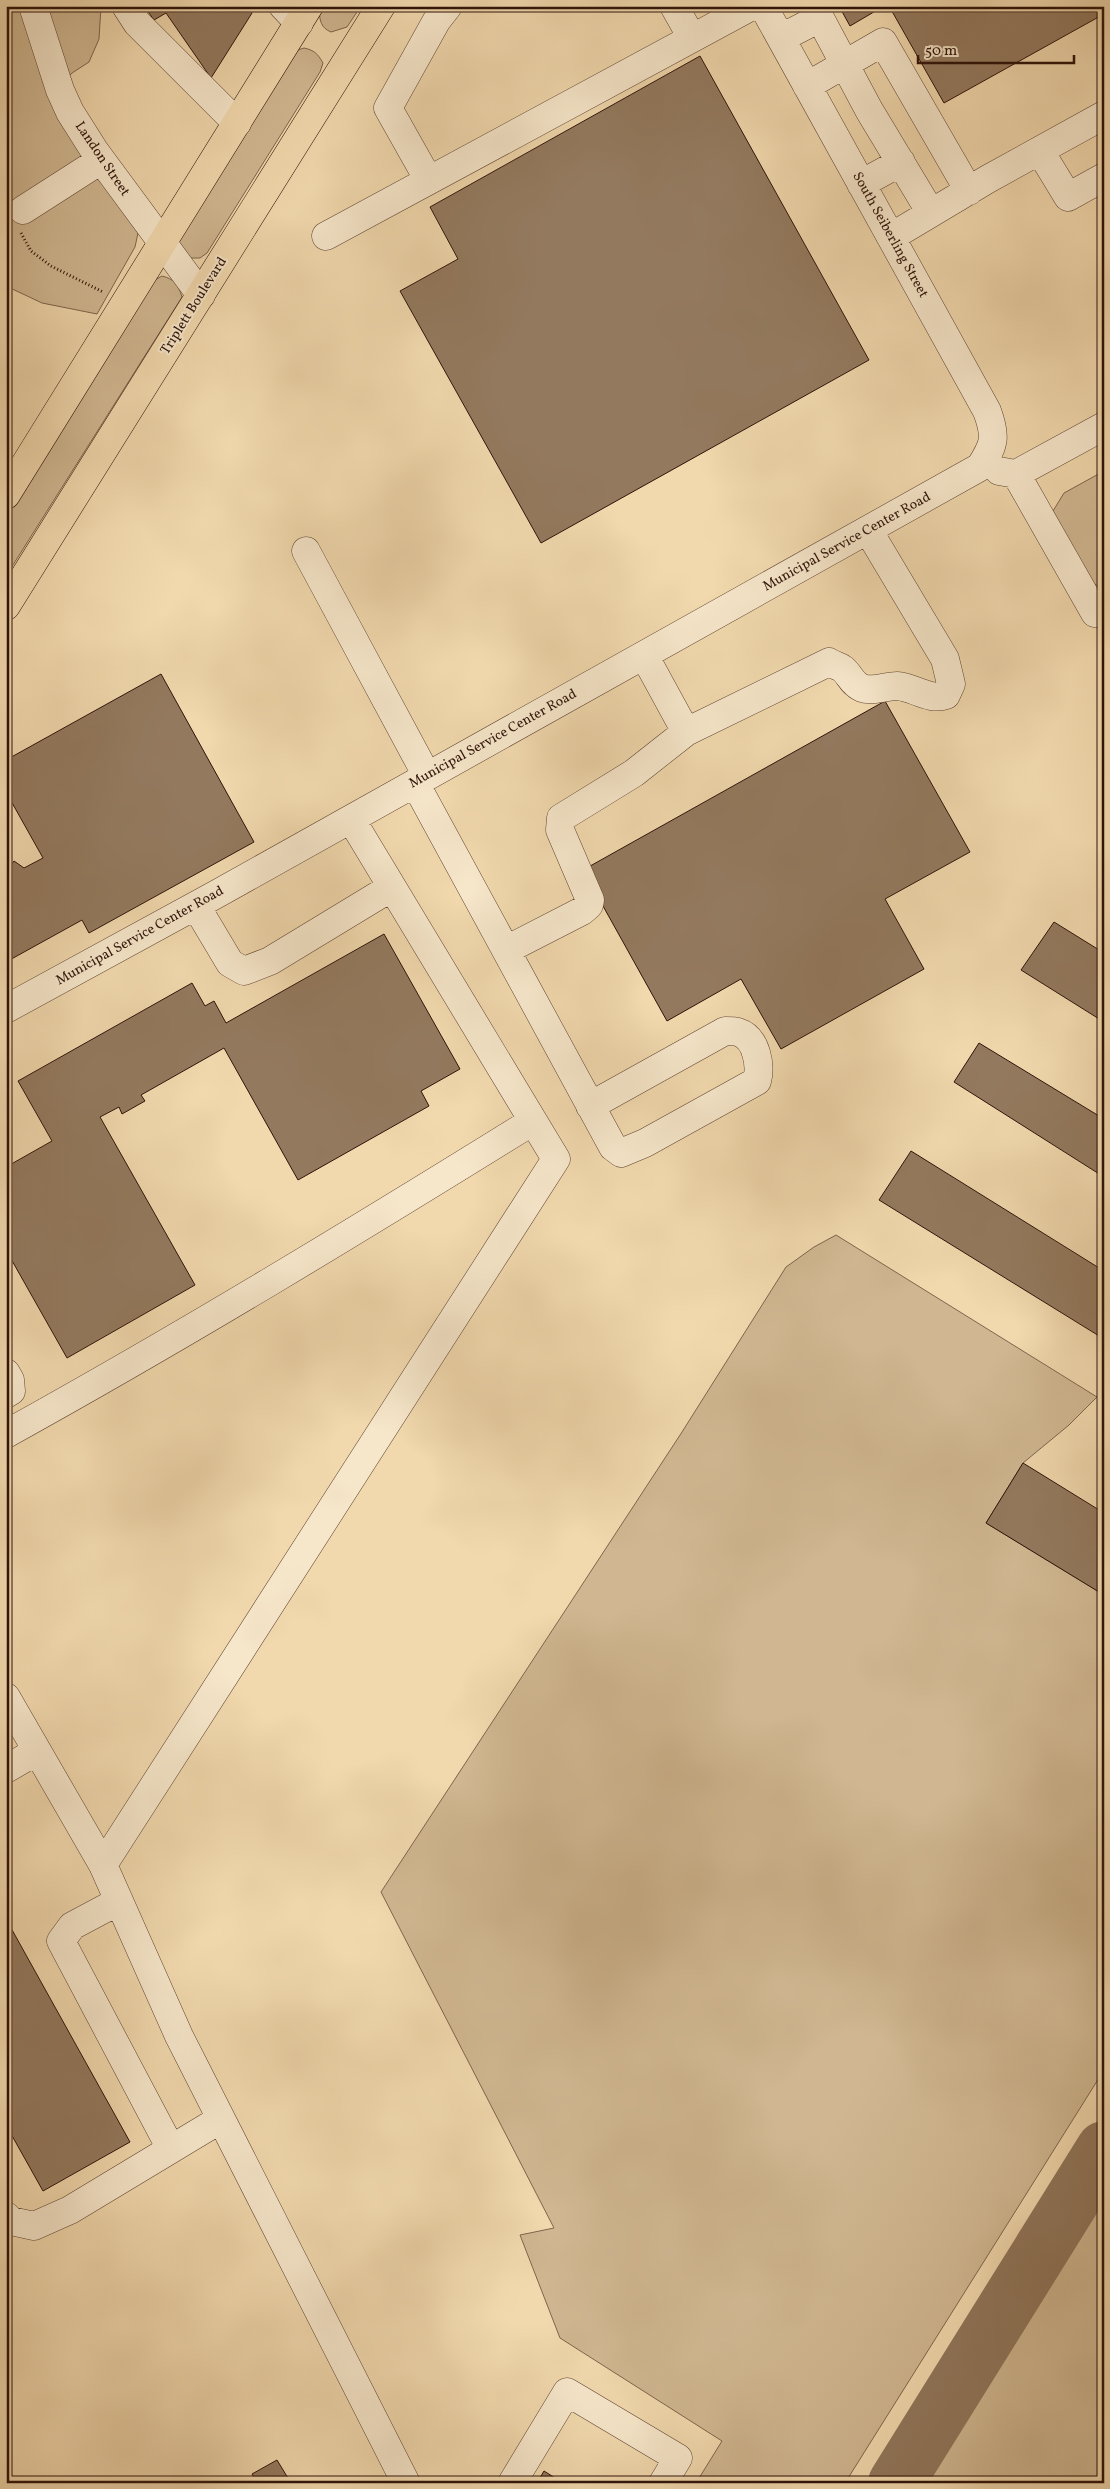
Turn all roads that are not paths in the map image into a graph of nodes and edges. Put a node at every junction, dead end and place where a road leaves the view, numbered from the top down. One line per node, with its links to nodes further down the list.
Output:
1 (33, 6): 16 (street, Landon Street)
2 (126, 6): 14 (street)
3 (381, 6): 27 (main road, Triplett Boulevard)
4 (448, 6): 19 (street)
5 (674, 6): 9 (street)
6 (752, 6): 9 (street)
7 (763, 6): 10 (street, South Seiberling Street)
8 (297, 12): 14 (main road)
9 (692, 38): 19 (street)
10 (780, 38): 11 (street); 12 (street, South Seiberling Street)
11 (845, 66): 12 (street); 17 (street); 21 (street)
12 (807, 86): 20 (street, South Seiberling Street)
13 (1104, 115): 15 (street)
14 (237, 123): 26 (main road)
15 (1040, 151): 18 (street); 21 (street)
16 (101, 160): 23 (street); 26 (street, Landon Street)
17 (901, 162): 20 (street); 22 (street)
18 (1104, 177)
19 (428, 179): 24 (street)
20 (861, 184): 25 (street, South Seiberling Street)
21 (969, 191): 22 (street)
22 (931, 213): 25 (street)
23 (21, 220)
24 (326, 236)
25 (891, 238): 29 (street, South Seiberling Street)
26 (163, 245): 27 (street, Landon Street); 31 (main road)
27 (201, 295): 34 (main road, Triplett Boulevard)
28 (1104, 426): 30 (street)
29 (980, 468): 30 (street); 32 (street, Municipal Service Center Road)
30 (1016, 474): 35 (street)
31 (6, 495)
32 (868, 530): 36 (street, Municipal Service Center Road); 37 (street)
33 (306, 551): 38 (street)
34 (6, 606)
35 (1104, 614)
36 (644, 655): 37 (street); 38 (street, Municipal Service Center Road)
37 (686, 732): 42 (street)
38 (421, 779): 39 (street, Municipal Service Center Road); 42 (street)
39 (351, 819): 40 (street); 41 (street, Municipal Service Center Road)
40 (392, 887): 41 (street); 45 (street)
41 (196, 906): 43 (street, Municipal Service Center Road)
42 (506, 950): 44 (street)
43 (6, 1009)
44 (590, 1106): 44 (street)
45 (533, 1121): 48 (street); 52 (street)
46 (6, 1373): 47 (street)
47 (6, 1394)
48 (6, 1434)
49 (6, 1697): 50 (street)
50 (37, 1751): 51 (street); 52 (street)
51 (6, 1769)
52 (102, 1865): 53 (street)
53 (118, 1901): 54 (street); 55 (street)
54 (221, 2119): 55 (street); 57 (street)
55 (171, 2149): 56 (street)
56 (6, 2216)
57 (406, 2483)
58 (512, 2483): 59 (street)
59 (663, 2483)

